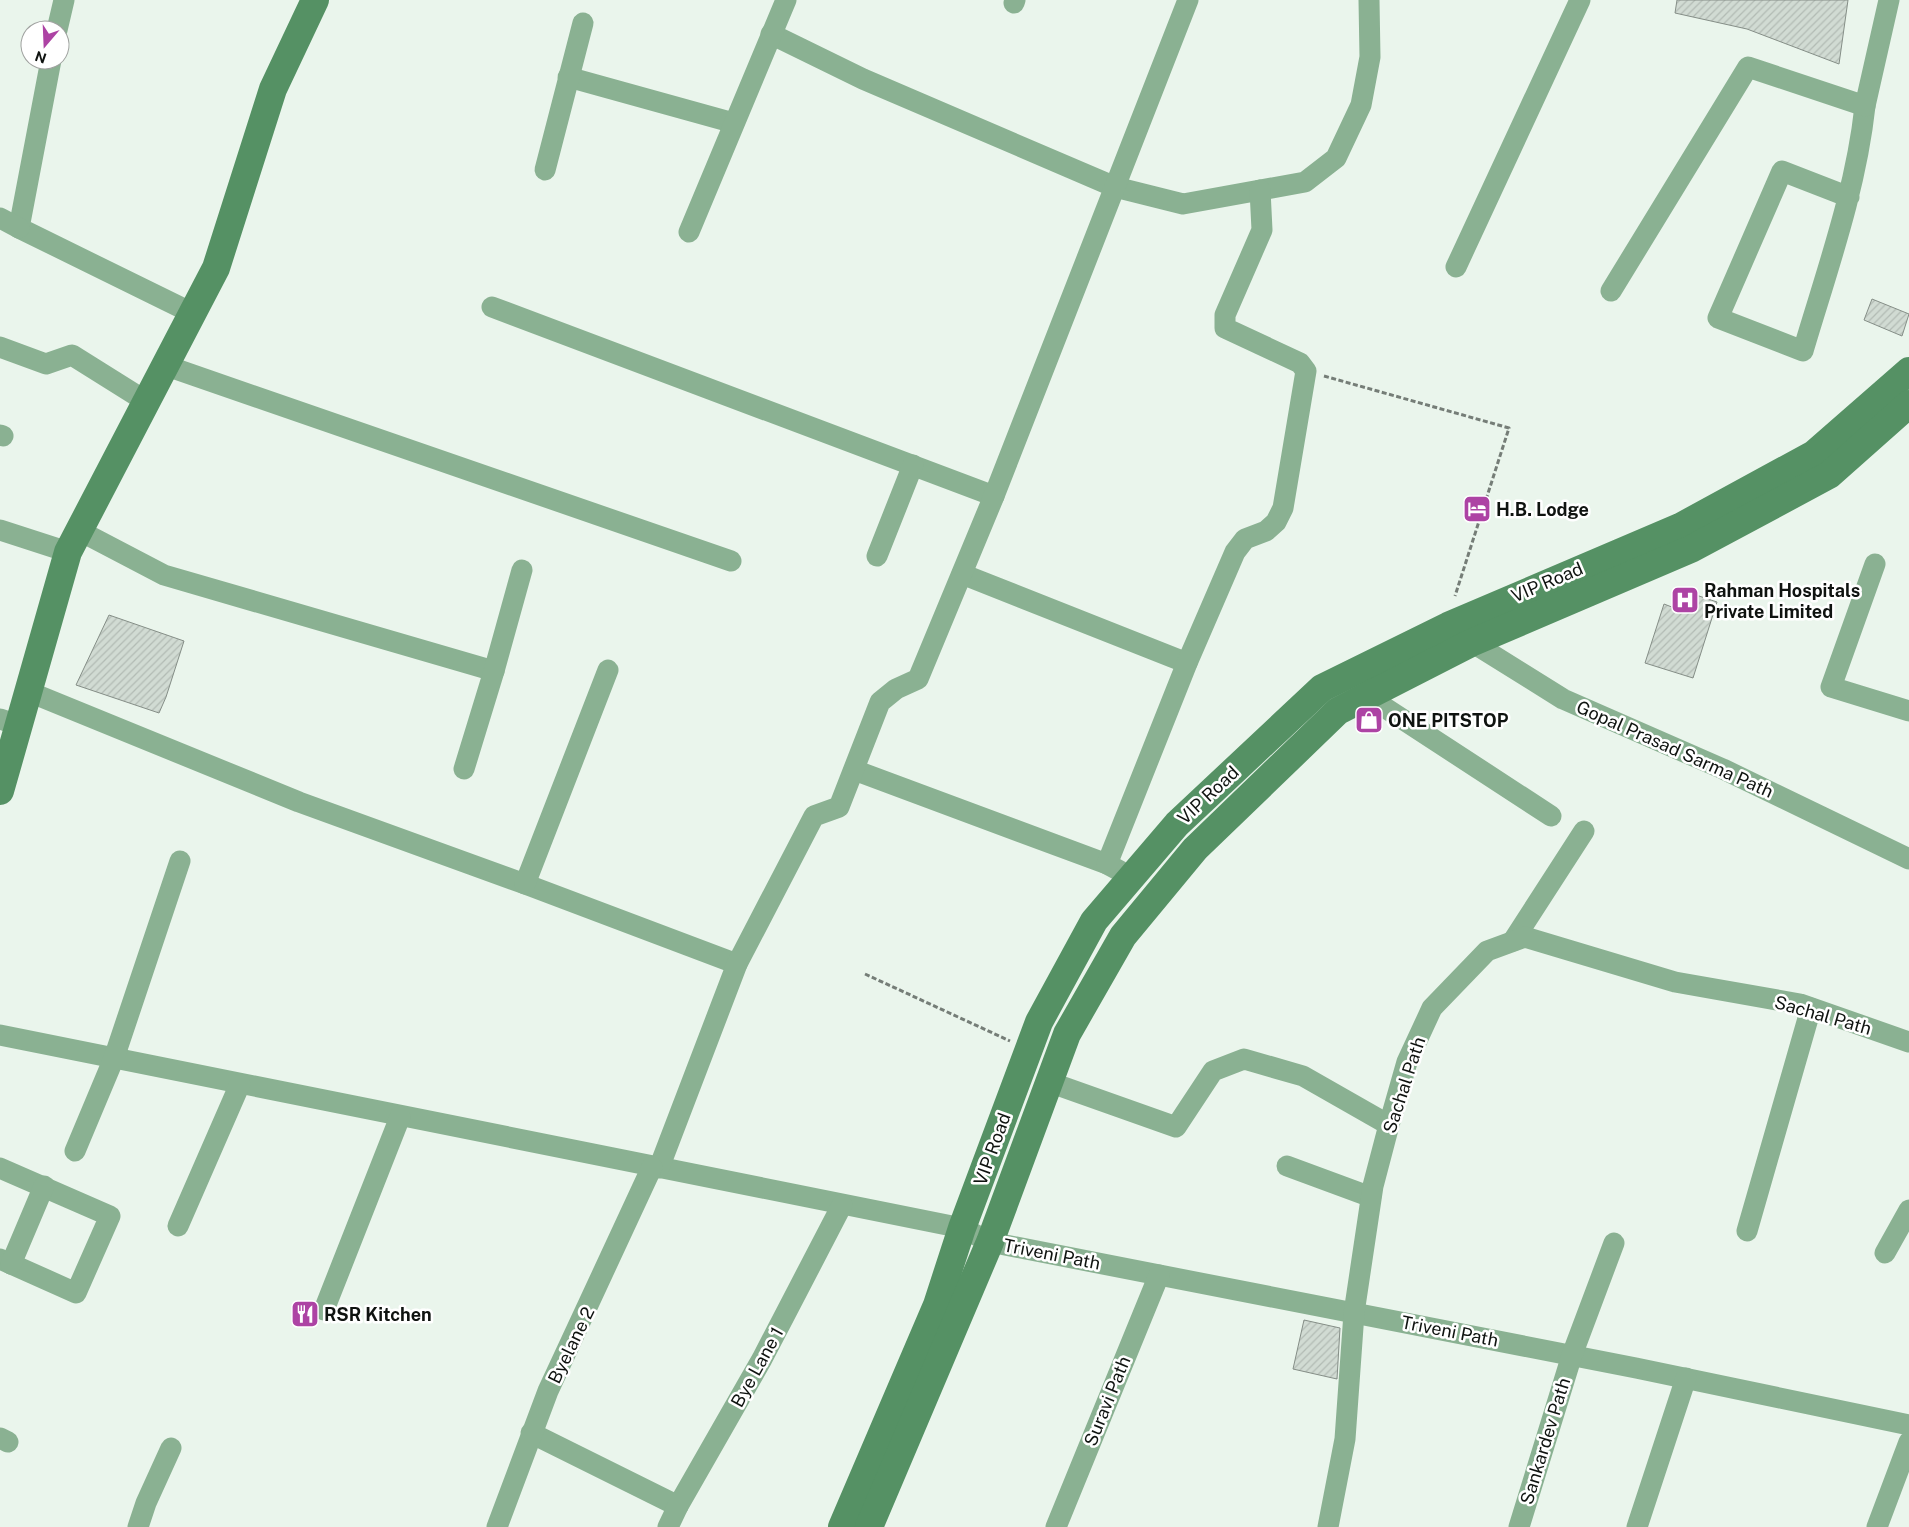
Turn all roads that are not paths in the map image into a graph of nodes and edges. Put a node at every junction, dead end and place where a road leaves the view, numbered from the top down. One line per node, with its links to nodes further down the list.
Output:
1 (64, 0): 8 (street)
2 (314, 0): 25 (main road)
3 (786, 0): 10 (street)
4 (1188, 0): 16 (street, Byelane 2)
5 (1369, 0): 17 (street)
6 (1580, 0): 22 (street)
7 (1888, 0): 13 (street)
8 (59, 20)
9 (583, 23): 12 (street)
10 (771, 34): 14 (street); 16 (street)
11 (49, 70): 20 (street)
12 (568, 77): 14 (street); 15 (street)
13 (1865, 106): 18 (street); 23 (street)
14 (734, 123): 21 (street)
15 (545, 170)
16 (1115, 187): 17 (street); 32 (street, Byelane 2)
17 (1260, 190): 42 (street)
18 (1849, 197): 18 (street)
19 (0, 218): 20 (street)
20 (19, 228): 25 (street)
21 (689, 232)
22 (1456, 267)
23 (1610, 291)
24 (492, 307): 31 (street)
25 (192, 313): 27 (main road)
26 (0, 347): 29 (street)
27 (167, 366): 29 (main road); 36 (street)
28 (1909, 371): 40 (main road, VIP Road)
29 (147, 402): 34 (main road)
30 (1909, 404): 41 (main road, VIP Road)
31 (913, 465): 32 (street); 35 (street)
32 (994, 496): 39 (street, Byelane 2)
33 (0, 530): 34 (street)
34 (73, 541): 44 (street); 45 (main road)
35 (877, 556)
36 (731, 561)
37 (1875, 564): 47 (street)
38 (522, 570): 44 (street)
39 (962, 574): 42 (street); 50 (street, Byelane 2)
40 (1448, 626): 41 (street, Gopal Prasad Sarma Path); 57 (main road, VIP Road)
41 (1471, 643): 46 (main road, VIP Road); 54 (street, Gopal Prasad Sarma Path)
42 (1187, 663): 56 (street)
43 (608, 670): 58 (street)
44 (494, 671): 49 (street)
45 (27, 691): 48 (main road); 58 (street)
46 (1367, 696): 52 (street); 65 (main road, VIP Road)
47 (1909, 711)
48 (9, 722): 51 (main road)
49 (464, 769)
50 (854, 770): 56 (street); 60 (street, Byelane 2)
51 (0, 791)
52 (1550, 816)
53 (1584, 831): 59 (street)
54 (1909, 859)
55 (180, 861): 64 (street)
56 (1108, 864): 57 (street)
57 (1132, 878): 78 (main road, VIP Road)
58 (525, 884): 60 (street)
59 (1513, 941): 61 (street, Sachal Path); 68 (street, Sachal Path)
60 (737, 964): 72 (street, Byelane 2)
61 (1811, 1008): 63 (street, Sachal Path); 79 (street)
62 (0, 1036): 64 (street, Triveni Path)
63 (1909, 1042)
64 (114, 1058): 66 (street, Triveni Path); 69 (street)
65 (1049, 1082): 68 (street); 80 (main road, VIP Road)
66 (240, 1084): 67 (street, Triveni Path); 77 (street)
67 (400, 1116): 72 (street, Triveni Path); 85 (street)
68 (1390, 1125): 74 (street, Sachal Path)
69 (75, 1151)
70 (1286, 1166): 74 (street)
71 (0, 1168): 73 (street)
72 (656, 1168): 75 (street, Triveni Path); 90 (street, Byelane 2)
73 (44, 1186): 83 (street); 83 (street)
74 (1371, 1197): 86 (street, Sachal Path)
75 (842, 1206): 78 (street, Triveni Path); 93 (street, Bye Lane 1)
76 (1909, 1210): 82 (street)
77 (178, 1226)
78 (962, 1228): 80 (street, Triveni Path); 97 (main road, VIP Road)
79 (1746, 1231)
80 (990, 1242): 84 (street, Triveni Path); 98 (main road, VIP Road)
81 (1614, 1243): 87 (street, Sankardev Path)
82 (1885, 1253)
83 (6, 1262)
84 (1159, 1275): 86 (street, Triveni Path); 99 (street, Suravi Path)
85 (324, 1310)
86 (1354, 1313): 87 (street, Triveni Path); 100 (street, Sachal Path)
87 (1572, 1355): 88 (street, Triveni Path); 101 (street, Sankardev Path)
88 (1686, 1378): 89 (street, Triveni Path); 102 (street)
89 (1909, 1425)
90 (531, 1433): 93 (street); 95 (street, Byelane 2)
91 (1909, 1442): 103 (street)
92 (171, 1448): 94 (street)
93 (678, 1506): 96 (street, Bye Lane 1)
94 (138, 1527)
95 (497, 1527)
96 (668, 1527)
97 (842, 1527)
98 (869, 1527)
99 (1056, 1527)
100 (1328, 1527)
101 (1520, 1527)
102 (1637, 1527)
103 (1877, 1527)

